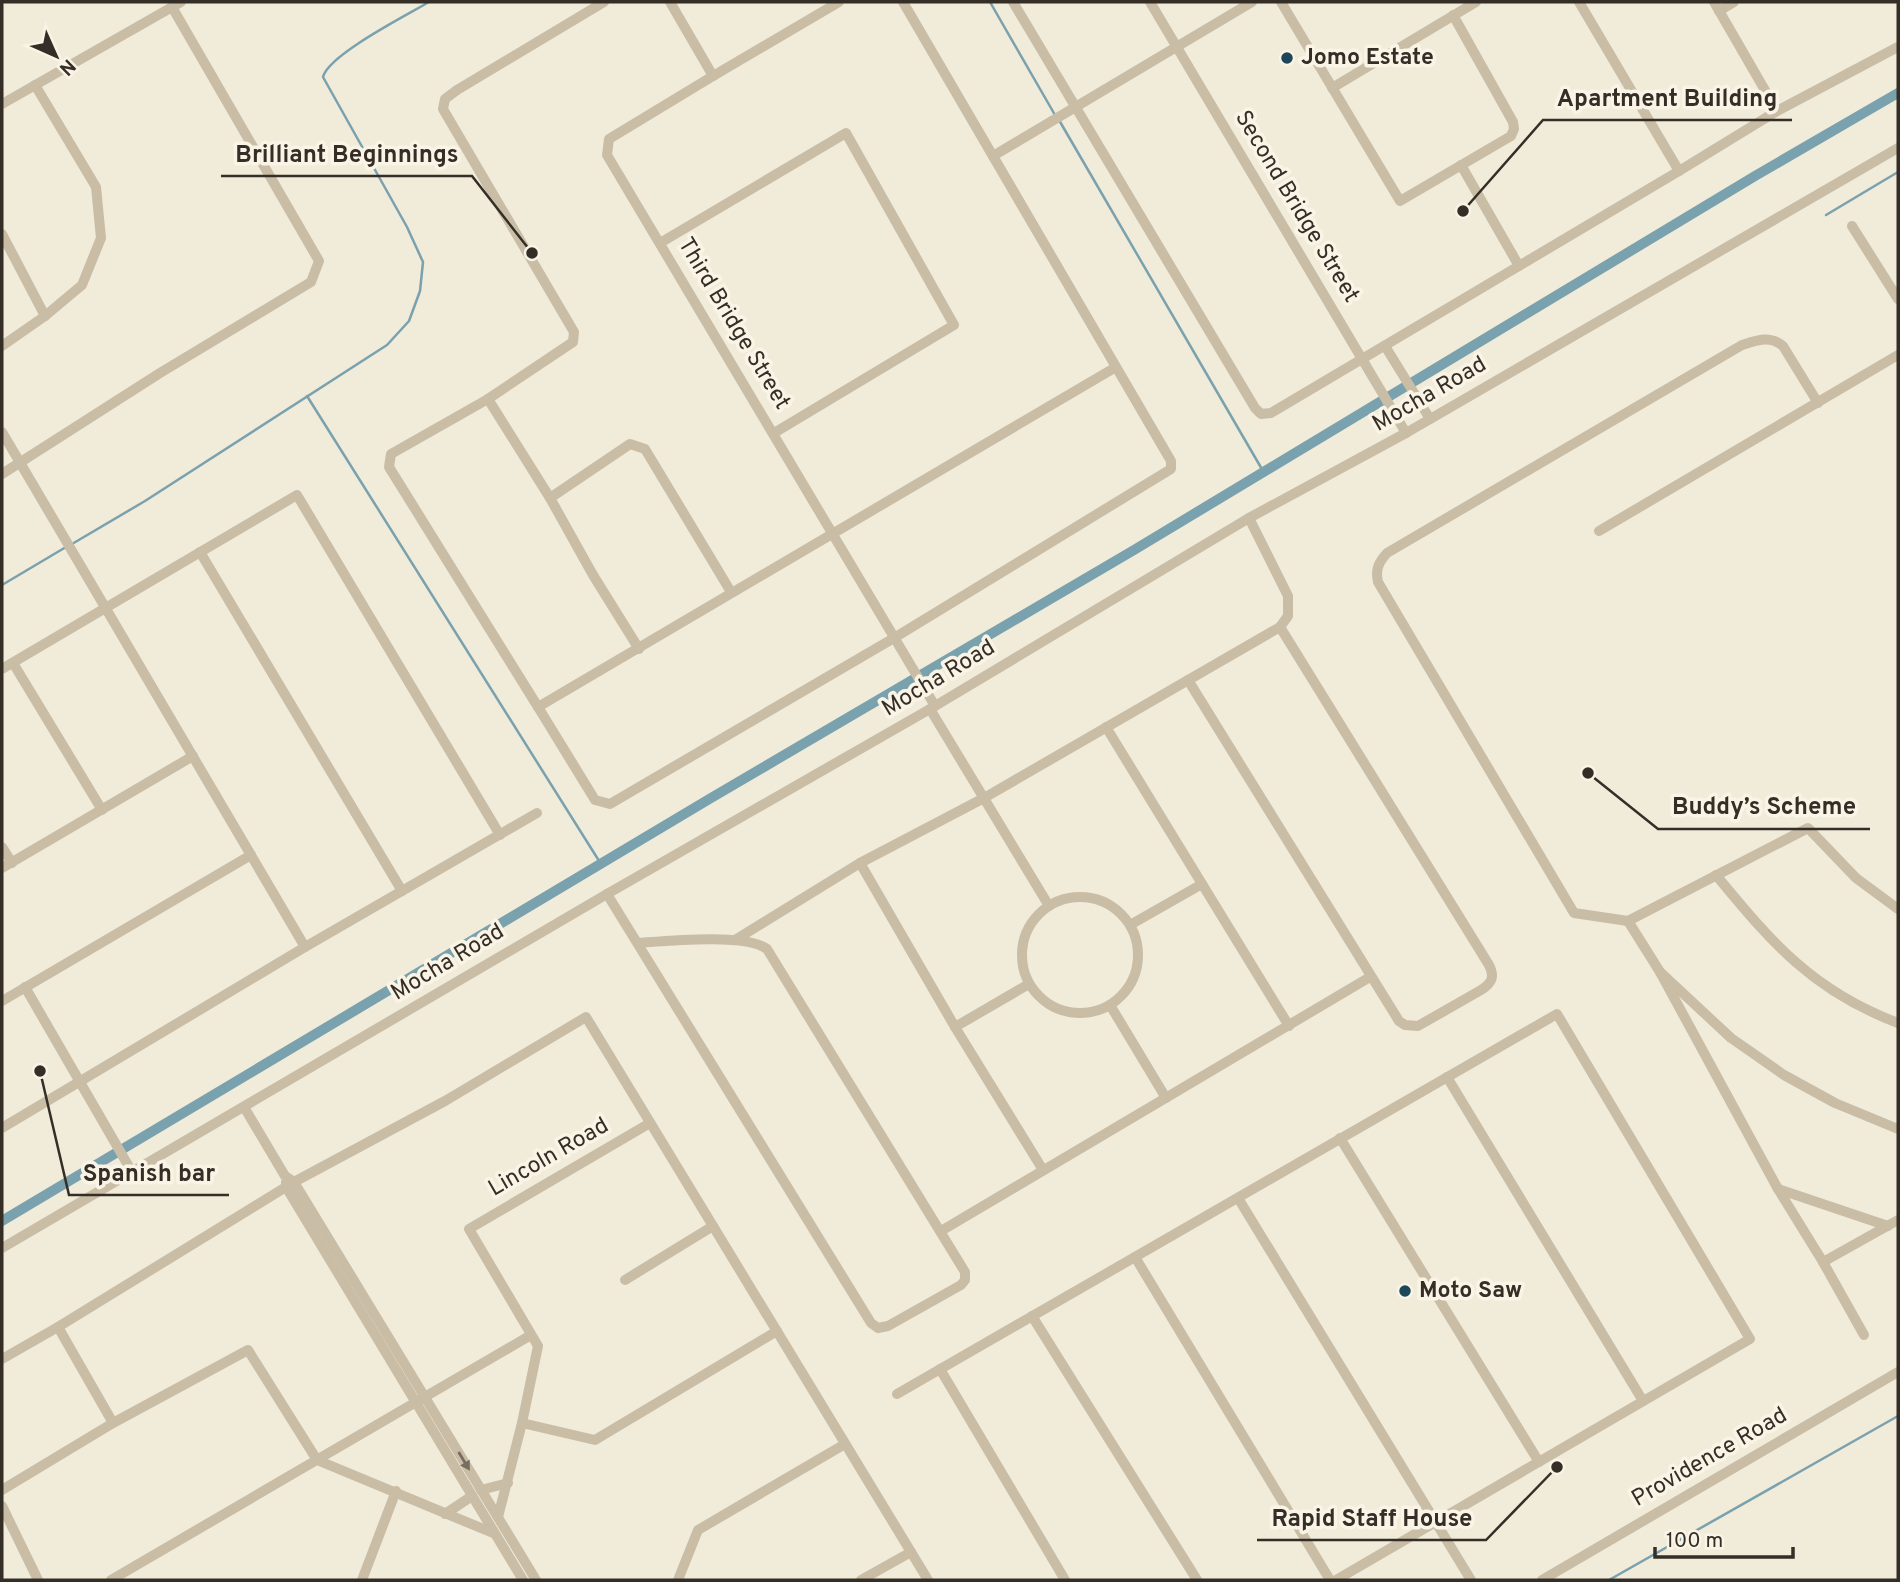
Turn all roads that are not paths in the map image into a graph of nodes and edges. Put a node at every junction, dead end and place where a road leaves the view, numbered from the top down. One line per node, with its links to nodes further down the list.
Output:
1 (604, 2): 38 (street)
2 (670, 2): 17 (street)
3 (839, 2): 17 (street)
4 (903, 2): 24 (street)
5 (1013, 2): 21 (street)
6 (1150, 2): 15 (street, Second Bridge Street)
7 (1252, 2): 15 (street)
8 (1281, 2): 19 (street)
9 (1476, 2): 14 (street)
10 (1578, 2): 26 (street)
11 (1734, 2): 13 (street)
12 (176, 4): 18 (street); 44 (street)
13 (1716, 6): 22 (street)
14 (1453, 15): 19 (street); 25 (street)
15 (1175, 46): 21 (street); 36 (street, Second Bridge Street)
16 (1898, 47): 22 (street)
17 (705, 81): 29 (street, Third Bridge Street)
18 (34, 86): 20 (street); 32 (street)
19 (1332, 88): 25 (street)
20 (2, 104)
21 (1070, 110): 24 (street); 36 (street)
22 (1777, 111): 26 (street)
23 (1898, 148): 40 (street, Mocha Road)
24 (993, 156): 37 (street)
25 (1461, 165): 30 (street)
26 (1679, 171): 30 (street)
27 (1852, 226): 31 (street)
28 (2, 234): 32 (street)
29 (660, 243): 42 (street, Third Bridge Street); 42 (street)
30 (1519, 266): 34 (street)
31 (1898, 299)
32 (45, 316): 33 (street)
33 (2, 346)
34 (1385, 346): 36 (street); 40 (street)
35 (1898, 355): 39 (street)
36 (1362, 359): 43 (street, Second Bridge Street)
37 (1116, 367): 49 (street); 54 (street)
38 (488, 399): 46 (street); 59 (street)
39 (1818, 404): 48 (street); 77 (street)
40 (1430, 419): 43 (street, Mocha Road)
41 (2, 432): 44 (street)
42 (774, 433): 49 (street, Third Bridge Street)
43 (1406, 433): 47 (street, Mocha Road)
44 (20, 463): 45 (street); 52 (street)
45 (2, 474)
46 (550, 498): 51 (street); 55 (street)
47 (1248, 518): 53 (street); 60 (street, Mocha Road)
48 (1599, 531)
49 (833, 534): 51 (street); 54 (street, Third Bridge Street)
50 (200, 552): 52 (street); 66 (street); 73 (street)
51 (731, 593): 55 (street)
52 (106, 608): 56 (street); 62 (street)
53 (1280, 627): 58 (street); 83 (street)
54 (894, 638): 59 (street); 60 (street, Third Bridge Street)
55 (639, 649): 59 (street)
56 (13, 663): 57 (street); 64 (street)
57 (2, 669)
58 (1188, 680): 61 (street); 83 (street)
59 (538, 707)
60 (933, 708): 63 (street, Third Bridge Street); 74 (street, Mocha Road)
61 (1106, 727): 63 (street); 72 (street)
62 (193, 756): 64 (street); 68 (street)
63 (984, 798): 69 (street); 75 (street, Third Bridge Street)
64 (102, 810): 70 (street)
65 (537, 813): 66 (street)
66 (500, 835): 73 (street)
67 (2, 846): 70 (street)
68 (251, 855): 81 (street); 85 (street)
69 (860, 863): 79 (street); 90 (street)
70 (7, 865)
71 (1716, 875): 76 (street); 77 (street); 88 (street)
72 (1202, 884): 78 (street); 89 (street)
73 (402, 891): 81 (street)
74 (607, 894): 80 (street); 94 (street, Mocha Road)
75 (1049, 905): 78 (street); 84 (street)
76 (1898, 909)
77 (1628, 921): 82 (street)
78 (1130, 925): 87 (street)
79 (735, 940): 80 (street); 107 (street)
80 (638, 943): 107 (street)
81 (305, 947): 92 (street)
82 (1660, 972): 97 (street); 102 (street)
83 (1370, 977): 89 (street)
84 (1028, 984): 87 (street); 90 (street)
85 (25, 987): 86 (street); 92 (street)
86 (2, 1001)
87 (1110, 1005): 93 (street)
88 (1898, 1023)
89 (1289, 1026): 93 (street)
90 (955, 1027): 100 (street)
91 (1447, 1077): 98 (street); 123 (street); 123 (street)
92 (79, 1083): 96 (street); 99 (street)
93 (1166, 1098): 100 (street)
94 (244, 1107): 99 (street, Mocha Road); 101 (street)
95 (650, 1123): 101 (street); 105 (street); 115 (street, Lincoln Road)
96 (2, 1128)
97 (1898, 1129)
98 (1340, 1138): 103 (street); 128 (street)
99 (129, 1167): 108 (street, Mocha Road)
100 (1043, 1170): 107 (street)
101 (288, 1181): 113 (street); 122 (street)
102 (1778, 1189): 106 (street); 110 (street)
103 (1238, 1198): 109 (street); 136 (street)
104 (1898, 1220): 106 (street)
105 (713, 1226): 111 (street); 114 (street)
106 (1888, 1226): 110 (street)
107 (941, 1231)
108 (2, 1248)
109 (1135, 1257): 112 (street); 149 (street)
110 (1823, 1262): 116 (street)
111 (625, 1280)
112 (1032, 1316): 118 (street); 148 (street)
113 (58, 1327): 117 (street); 124 (street)
114 (776, 1331): 125 (street); 126 (street)
115 (531, 1335): 122 (street); 125 (street)
116 (1864, 1335)
117 (2, 1359)
118 (940, 1369): 121 (street); 147 (street)
119 (1898, 1372): 152 (street, Providence Road)
120 (1898, 1380): 153 (street, Providence Road)
121 (897, 1394)
122 (420, 1399): 127 (street); 132 (street)
123 (1643, 1401): 128 (street)
124 (113, 1423): 127 (street); 130 (street)
125 (522, 1423): 129 (street)
126 (845, 1444): 138 (street); 144 (street)
127 (317, 1460): 131 (street); 140 (street)
128 (1539, 1462): 136 (street)
129 (508, 1483): 132 (street); 135 (street)
130 (2, 1490)
131 (396, 1491): 134 (street); 141 (street)
132 (477, 1493): 134 (street); 135 (street); 137 (street)
133 (2, 1506): 139 (street)
134 (445, 1514): 137 (street)
135 (498, 1517): 143 (street)
136 (1435, 1522): 150 (street); 151 (street)
137 (493, 1533): 142 (street)
138 (911, 1552): 145 (street); 146 (street)
139 (38, 1580)
140 (111, 1580)
141 (362, 1580)
142 (523, 1580)
143 (536, 1580)
144 (678, 1580)
145 (861, 1580)
146 (928, 1580)
147 (1065, 1580)
148 (1197, 1580)
149 (1330, 1580)
150 (1336, 1580)
151 (1471, 1580)
152 (1542, 1580)
153 (1556, 1580)

